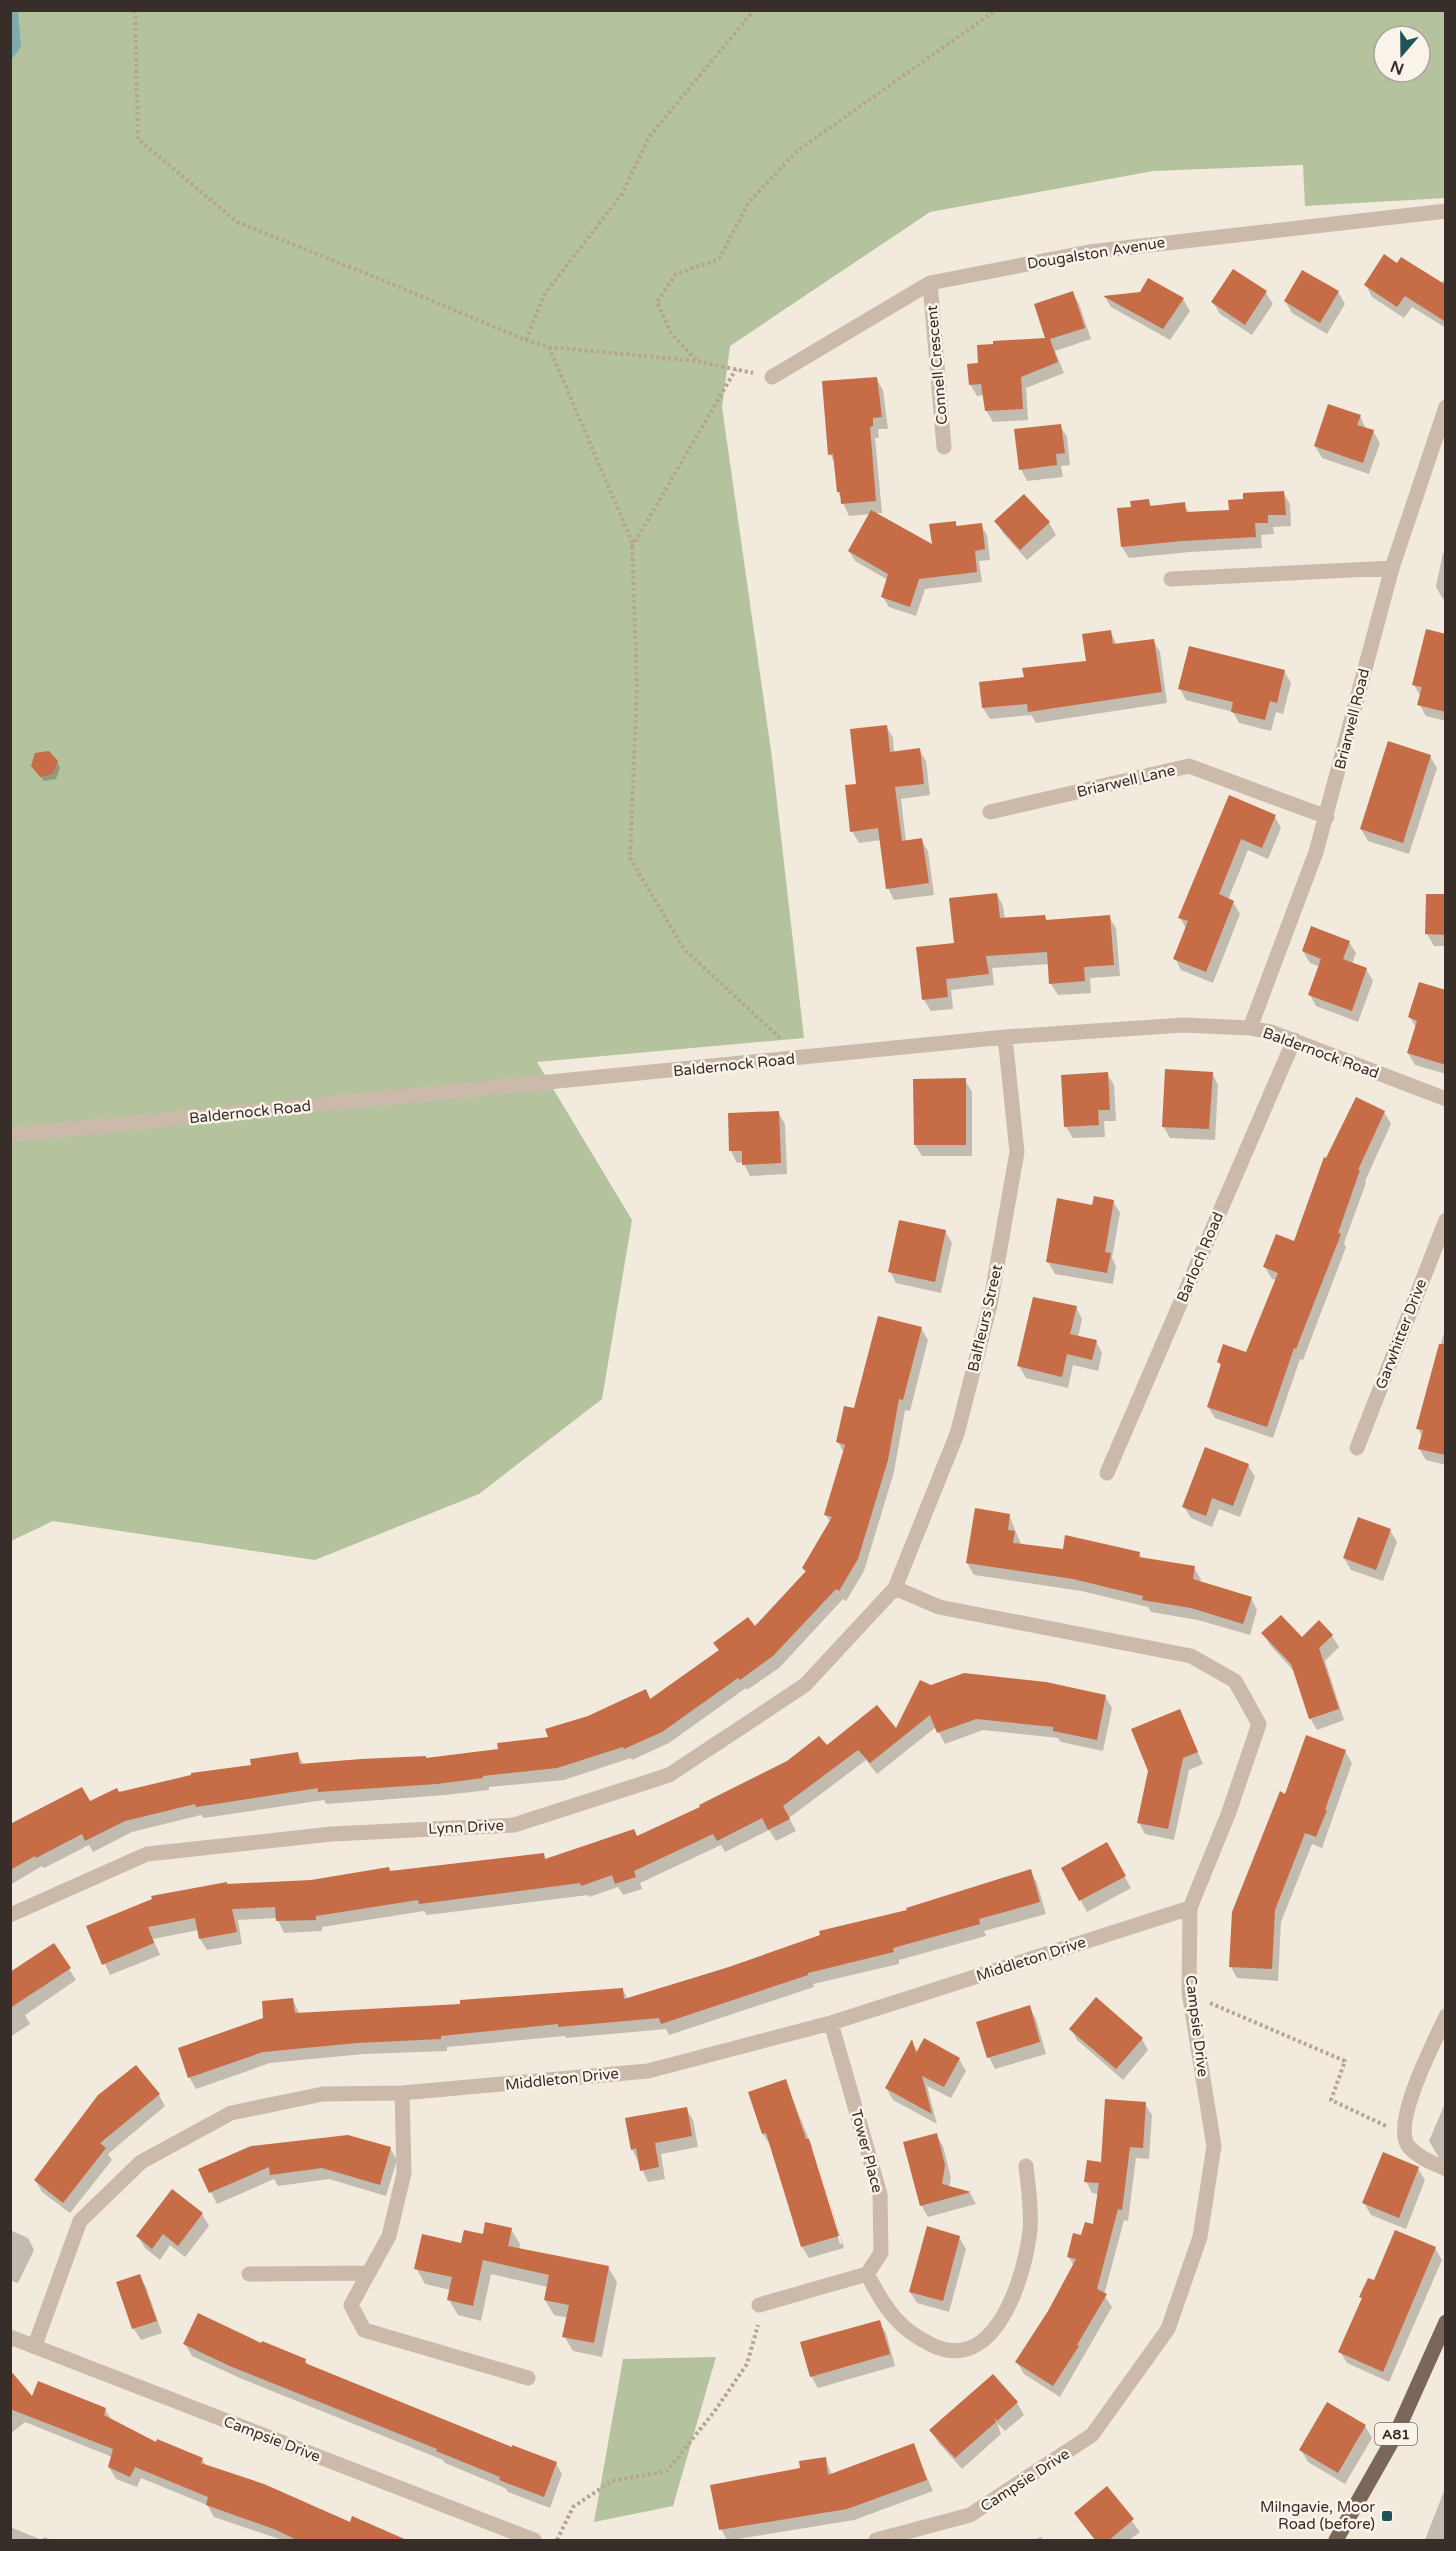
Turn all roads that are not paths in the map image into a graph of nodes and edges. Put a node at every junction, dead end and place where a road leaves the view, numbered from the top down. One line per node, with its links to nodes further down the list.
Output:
1 (1446, 211): 2 (street, Dougalston Avenue)
2 (930, 283): 3 (street, Dougalston Avenue); 5 (street, Connell Crescent)
3 (772, 377)
4 (1446, 407): 6 (street, Briarwell Road)
5 (944, 447)
6 (1392, 568): 7 (street); 9 (street, Briarwell Road)
7 (1171, 579)
8 (990, 812): 9 (street, Briarwell Lane)
9 (1327, 817): 10 (street, Briarwell Road)
10 (1250, 1028): 11 (street, Baldernock Road); 12 (street, Baldernock Road)
11 (1005, 1037): 14 (street, Baldernock Road); 18 (street, Balfleurs Street)
12 (1294, 1040): 13 (street, Baldernock Road); 17 (street, Barloch Road)
13 (1446, 1099)
14 (10, 1135)
15 (1446, 1220): 16 (street, Garwhitter Drive)
16 (1357, 1448)
17 (1107, 1473)
18 (895, 1588): 19 (street, Campsie Drive); 20 (street, Lynn Drive)
19 (1190, 1908): 22 (street, Middleton Drive); 35 (street, Campsie Drive)
20 (10, 1915)
21 (1446, 2016): 25 (street)
22 (831, 2023): 23 (street, Middleton Drive); 28 (street, Tower Place)
23 (402, 2093): 26 (street); 32 (street, Middleton Drive)
24 (1026, 2166): 28 (street)
25 (1446, 2169)
26 (369, 2273): 27 (street); 33 (street)
27 (249, 2274)
28 (867, 2274): 29 (street)
29 (759, 2305)
30 (1446, 2322): 36 (main road, A81)
31 (10, 2337): 32 (street, Campsie Drive)
32 (35, 2345): 34 (street, Campsie Drive)
33 (528, 2378)
34 (534, 2541)
35 (876, 2541)
36 (1336, 2541)

